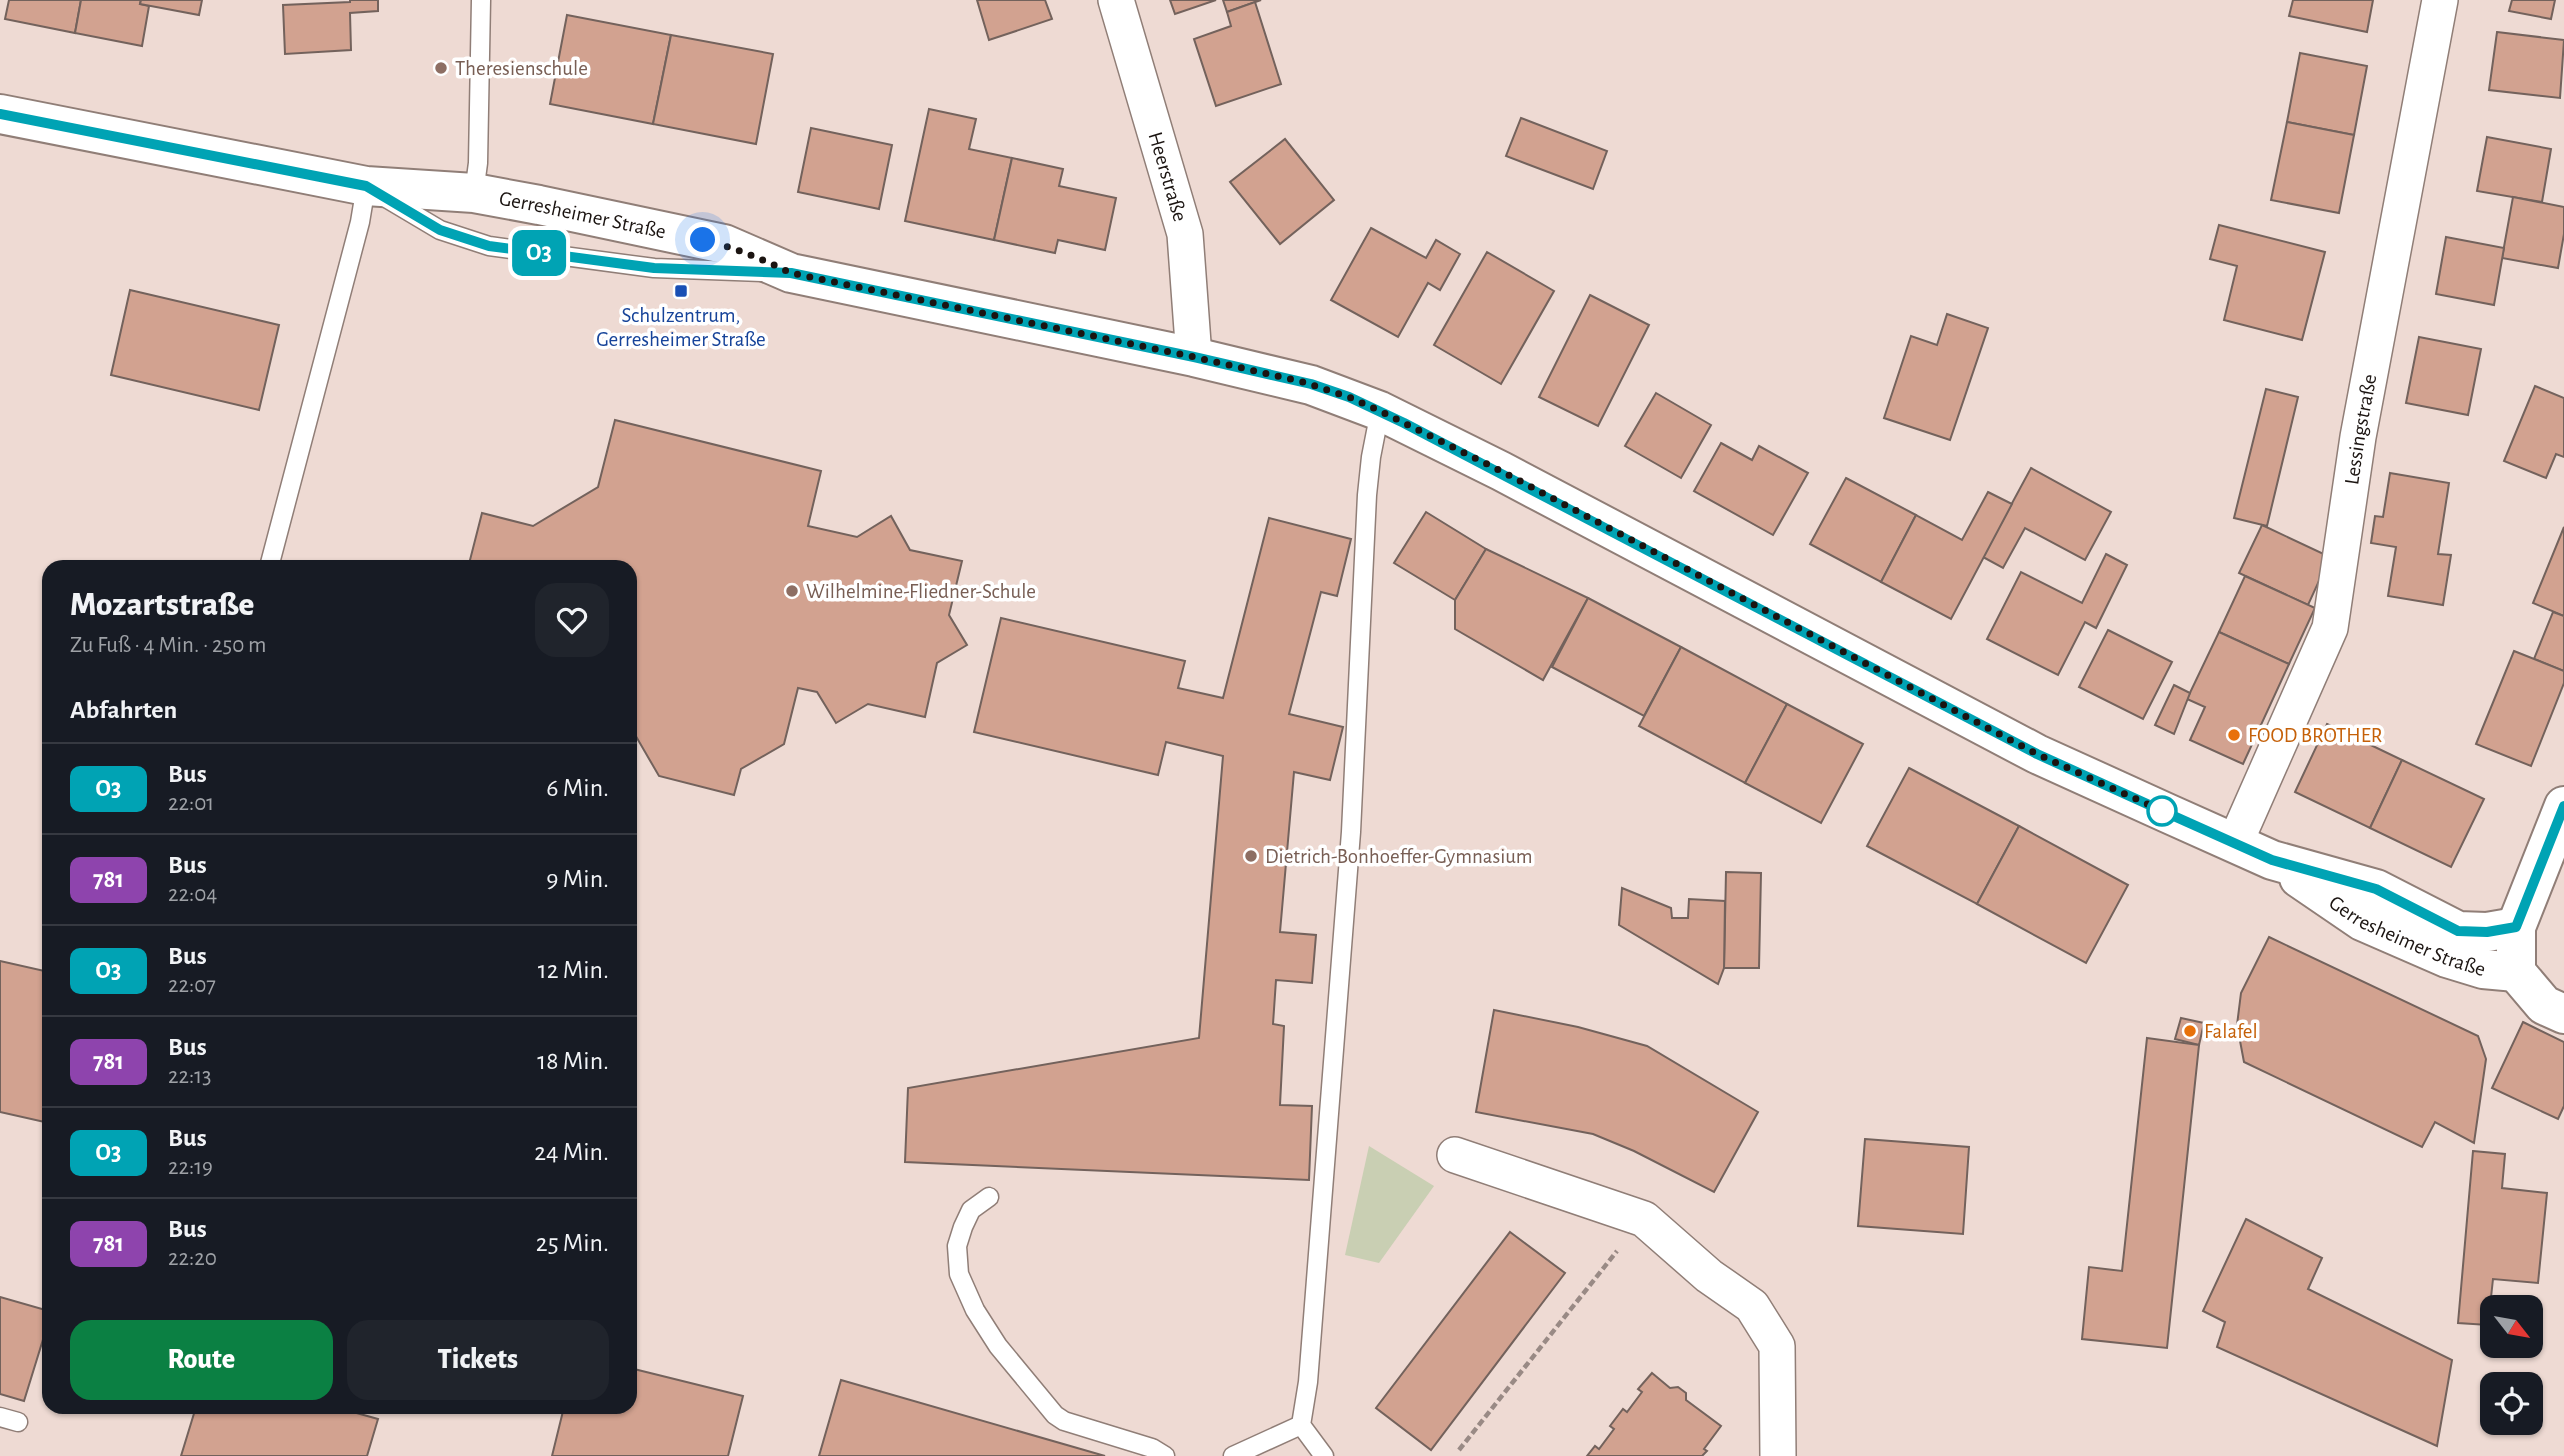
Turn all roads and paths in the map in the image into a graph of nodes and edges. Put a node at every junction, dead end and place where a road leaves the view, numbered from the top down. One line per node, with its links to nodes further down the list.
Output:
1 (481, 0): 6 (lane)
2 (1116, 0): 8 (street, Heerstraße)
3 (2440, 0): 12 (street, Lessingstraße)
4 (0, 114): 5 (street, Gerresheimer Straße)
5 (366, 186): 6 (street, Gerresheimer Straße); 7 (lane, Gerresheimer Straße); 10 (lane)
6 (474, 193): 7 (street, Gerresheimer Straße)
7 (791, 273): 8 (street, Gerresheimer Straße)
8 (1194, 357): 9 (street, Gerresheimer Straße)
9 (1380, 411): 12 (street, Gerresheimer Straße); 23 (lane)
10 (271, 560)
11 (2564, 806): 15 (street)
12 (2235, 843): 13 (street, Gerresheimer Straße)
13 (2272, 860): 15 (street, Gerresheimer Straße); 16 (street, Gerresheimer Straße)
14 (2564, 876): 15 (street, Gerresheimer Straße)
15 (2523, 910): 16 (street, Gerresheimer Straße)
16 (2516, 972): 17 (street, Gerresheimer Straße)
17 (2564, 1014)
18 (1455, 1155): 20 (street)
19 (989, 1198): 25 (lane)
20 (1644, 1219): 24 (path); 28 (street)
21 (0, 1417): 22 (lane)
22 (18, 1422)
23 (1301, 1425): 26 (lane); 27 (lane)
24 (1458, 1450)
25 (1164, 1456)
26 (1233, 1456)
27 (1324, 1456)
28 (1778, 1456)

